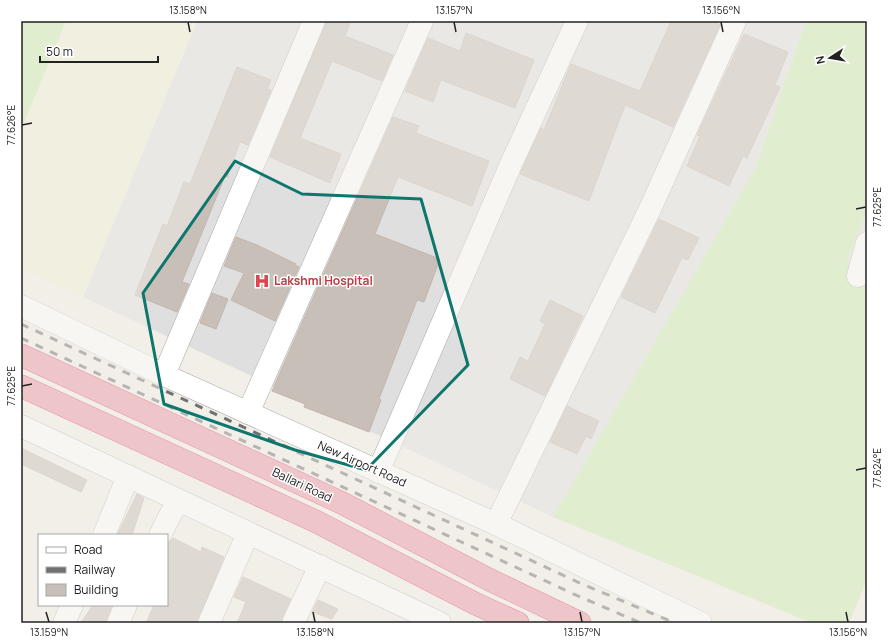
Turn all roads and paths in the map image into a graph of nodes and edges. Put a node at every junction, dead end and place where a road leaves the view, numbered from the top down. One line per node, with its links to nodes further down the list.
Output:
1 (314, 21): 9 (street)
2 (422, 21): 11 (street)
3 (577, 21): 13 (street)
4 (735, 21): 16 (street)
5 (867, 242): 6 (street)
6 (858, 276)
7 (21, 306): 9 (street, New Airport Road)
8 (21, 355): 29 (highway, Ballari Road)
9 (164, 375): 11 (street, New Airport Road)
10 (21, 386): 28 (highway)
11 (248, 413): 13 (street, New Airport Road)
12 (21, 426): 14 (street)
13 (378, 472): 16 (street, New Airport Road)
14 (128, 476): 15 (street); 18 (street)
15 (178, 500): 17 (street); 19 (street)
16 (496, 524): 30 (street, New Airport Road)
17 (248, 533): 20 (street); 25 (street)
18 (104, 534)
19 (161, 534)
20 (320, 566): 26 (street); 27 (street)
21 (72, 606): 23 (street)
22 (126, 606): 24 (street)
23 (64, 623)
24 (118, 623)
25 (209, 623)
26 (293, 623)
27 (440, 623)
28 (518, 623)
29 (580, 623)
30 (701, 623)

